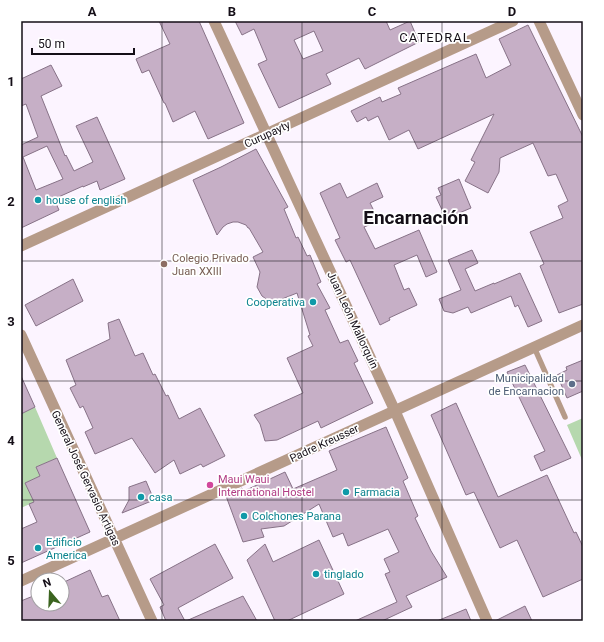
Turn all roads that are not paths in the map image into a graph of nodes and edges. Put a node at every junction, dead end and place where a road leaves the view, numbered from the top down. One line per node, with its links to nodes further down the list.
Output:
1 (214, 21): 5 (street, Juan León Mallorquín)
2 (513, 21): 5 (street, Curupayty)
3 (539, 21): 4 (street)
4 (583, 115)
5 (267, 134): 6 (street, Curupayty); 10 (street, Juan León Mallorquín)
6 (21, 246)
7 (583, 325): 9 (street, Padre Kreusser)
8 (21, 335): 12 (street, General José Gervasio Artigas)
9 (534, 347): 10 (street, Padre Kreusser); 11 (lane)
10 (395, 411): 12 (street, Padre Kreusser); 15 (street, Juan León Mallorquín)
11 (565, 417)
12 (114, 539): 13 (street, Padre Kreusser); 14 (street, General José Gervasio Artigas)
13 (21, 581)
14 (152, 621)
15 (487, 621)

